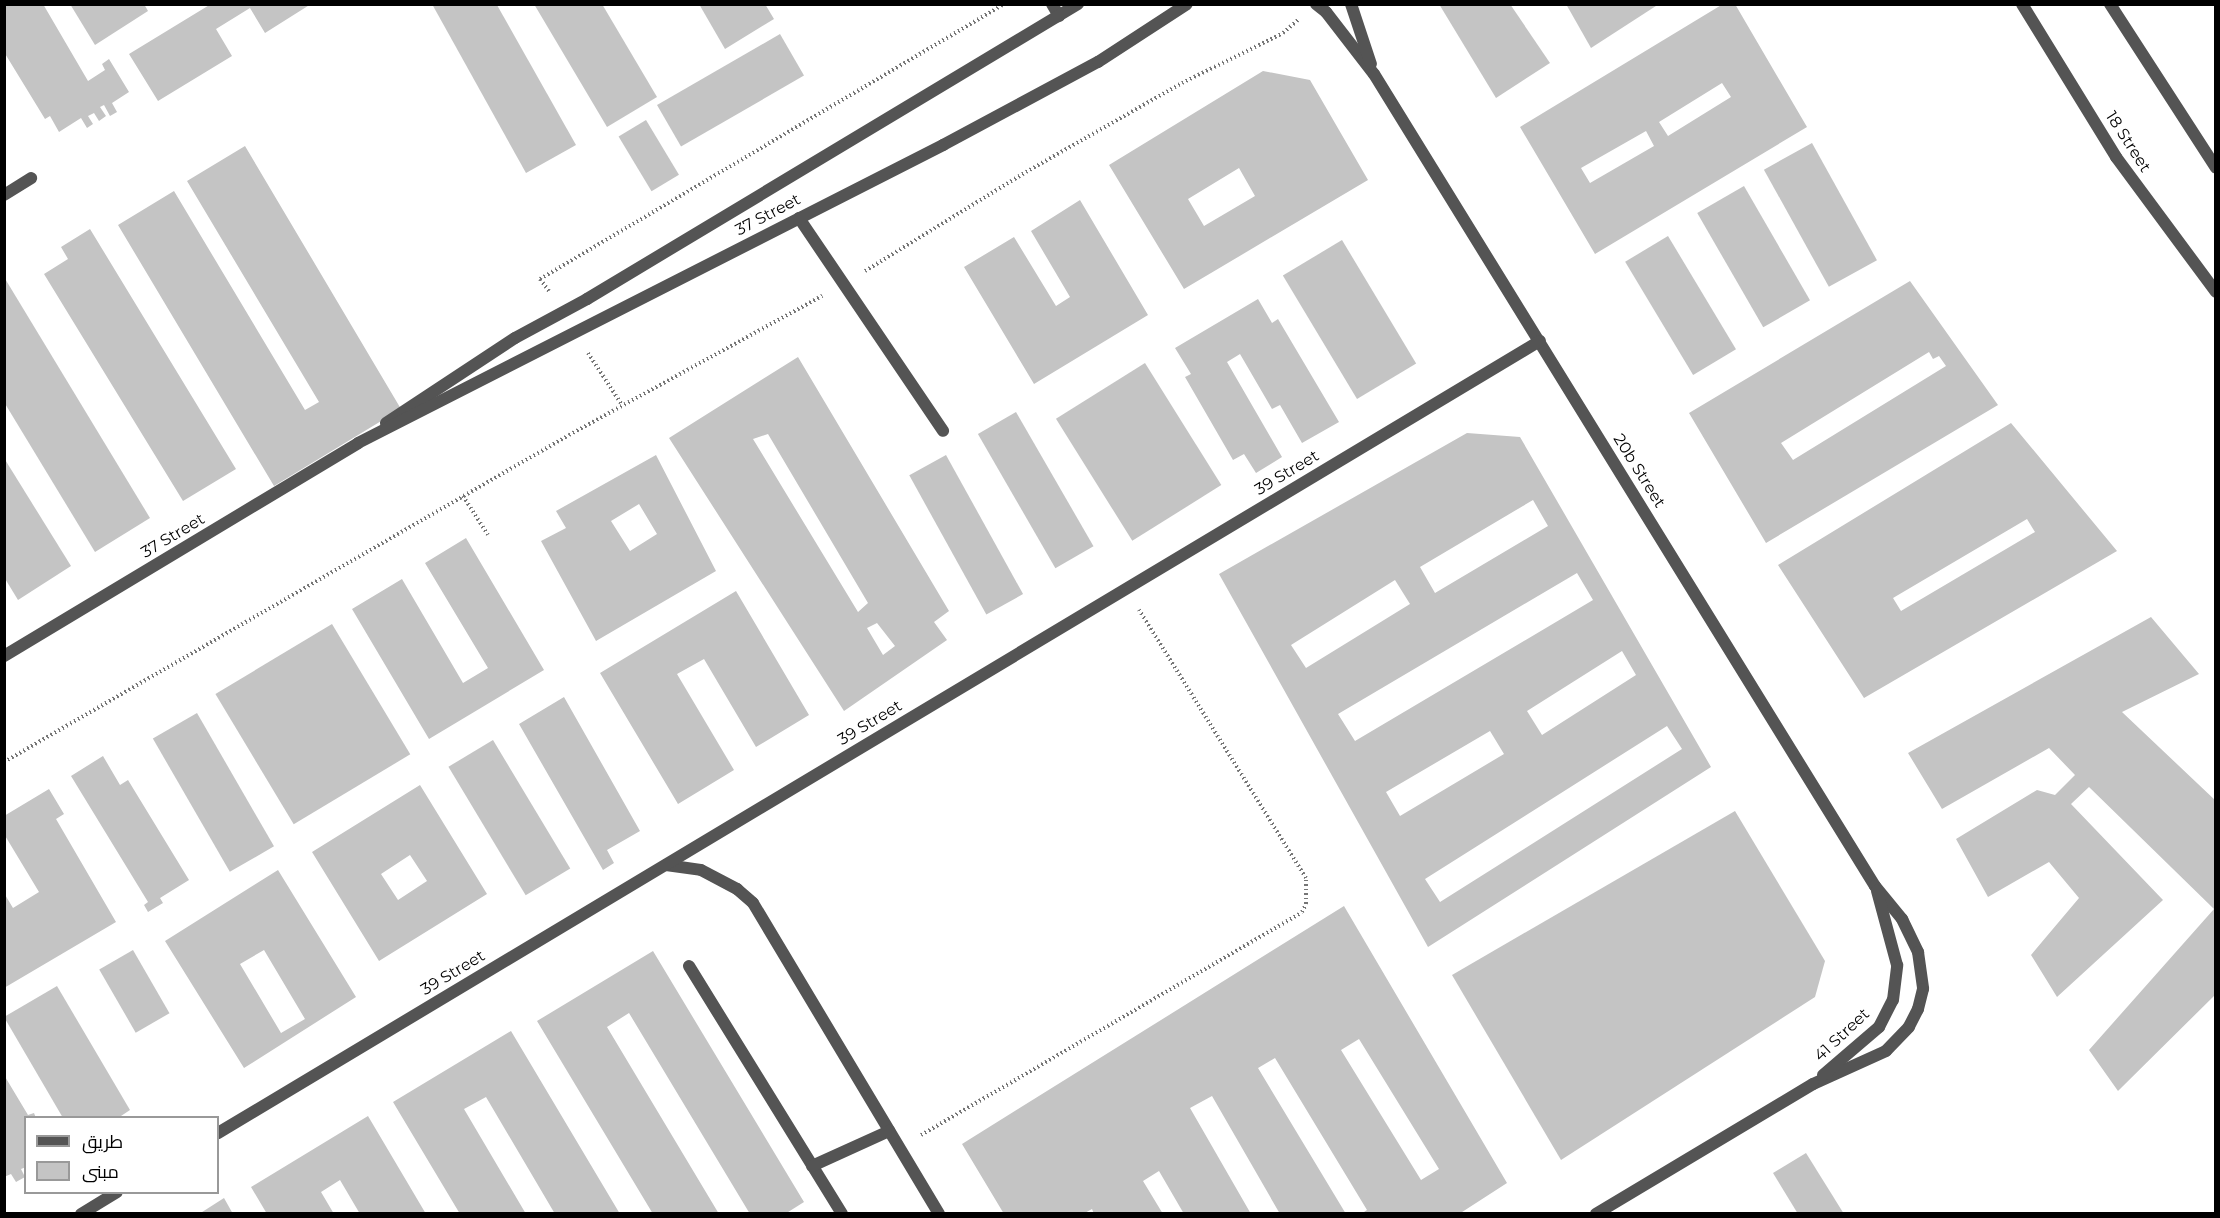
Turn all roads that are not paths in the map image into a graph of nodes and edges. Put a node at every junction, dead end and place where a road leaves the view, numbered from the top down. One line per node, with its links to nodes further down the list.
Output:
1 (1052, 4): 8 (street)
2 (1078, 4): 8 (street, 37 Street)
3 (1187, 4): 13 (street, 37 Street)
4 (1316, 4): 9 (street, 20b Street)
5 (1351, 4): 9 (street, 20b Street)
6 (2022, 4): 14 (street, 18 Street)
7 (2110, 4): 10 (street)
8 (1059, 16): 17 (street, 37 Street)
9 (1374, 74): 15 (street, 20b Street)
10 (2216, 168)
11 (32, 178): 12 (street)
12 (4, 195)
13 (799, 218): 16 (street); 17 (street, 37 Street)
14 (2216, 292)
15 (1540, 341): 19 (street, 39 Street); 20 (street, 20b Street)
16 (943, 431)
17 (358, 443): 18 (street, 37 Street)
18 (4, 656)
19 (666, 865): 23 (street); 24 (street, 39 Street)
20 (1875, 886): 22 (street, 41 Street); 22 (street, 41 Street)
21 (688, 966): 25 (street)
22 (1814, 1084): 30 (street, 41 Street)
23 (890, 1131): 25 (street); 29 (street)
24 (219, 1132)
25 (812, 1166): 27 (street)
26 (114, 1194): 28 (street)
27 (841, 1213)
28 (81, 1214)
29 (939, 1214)
30 (1596, 1214)

